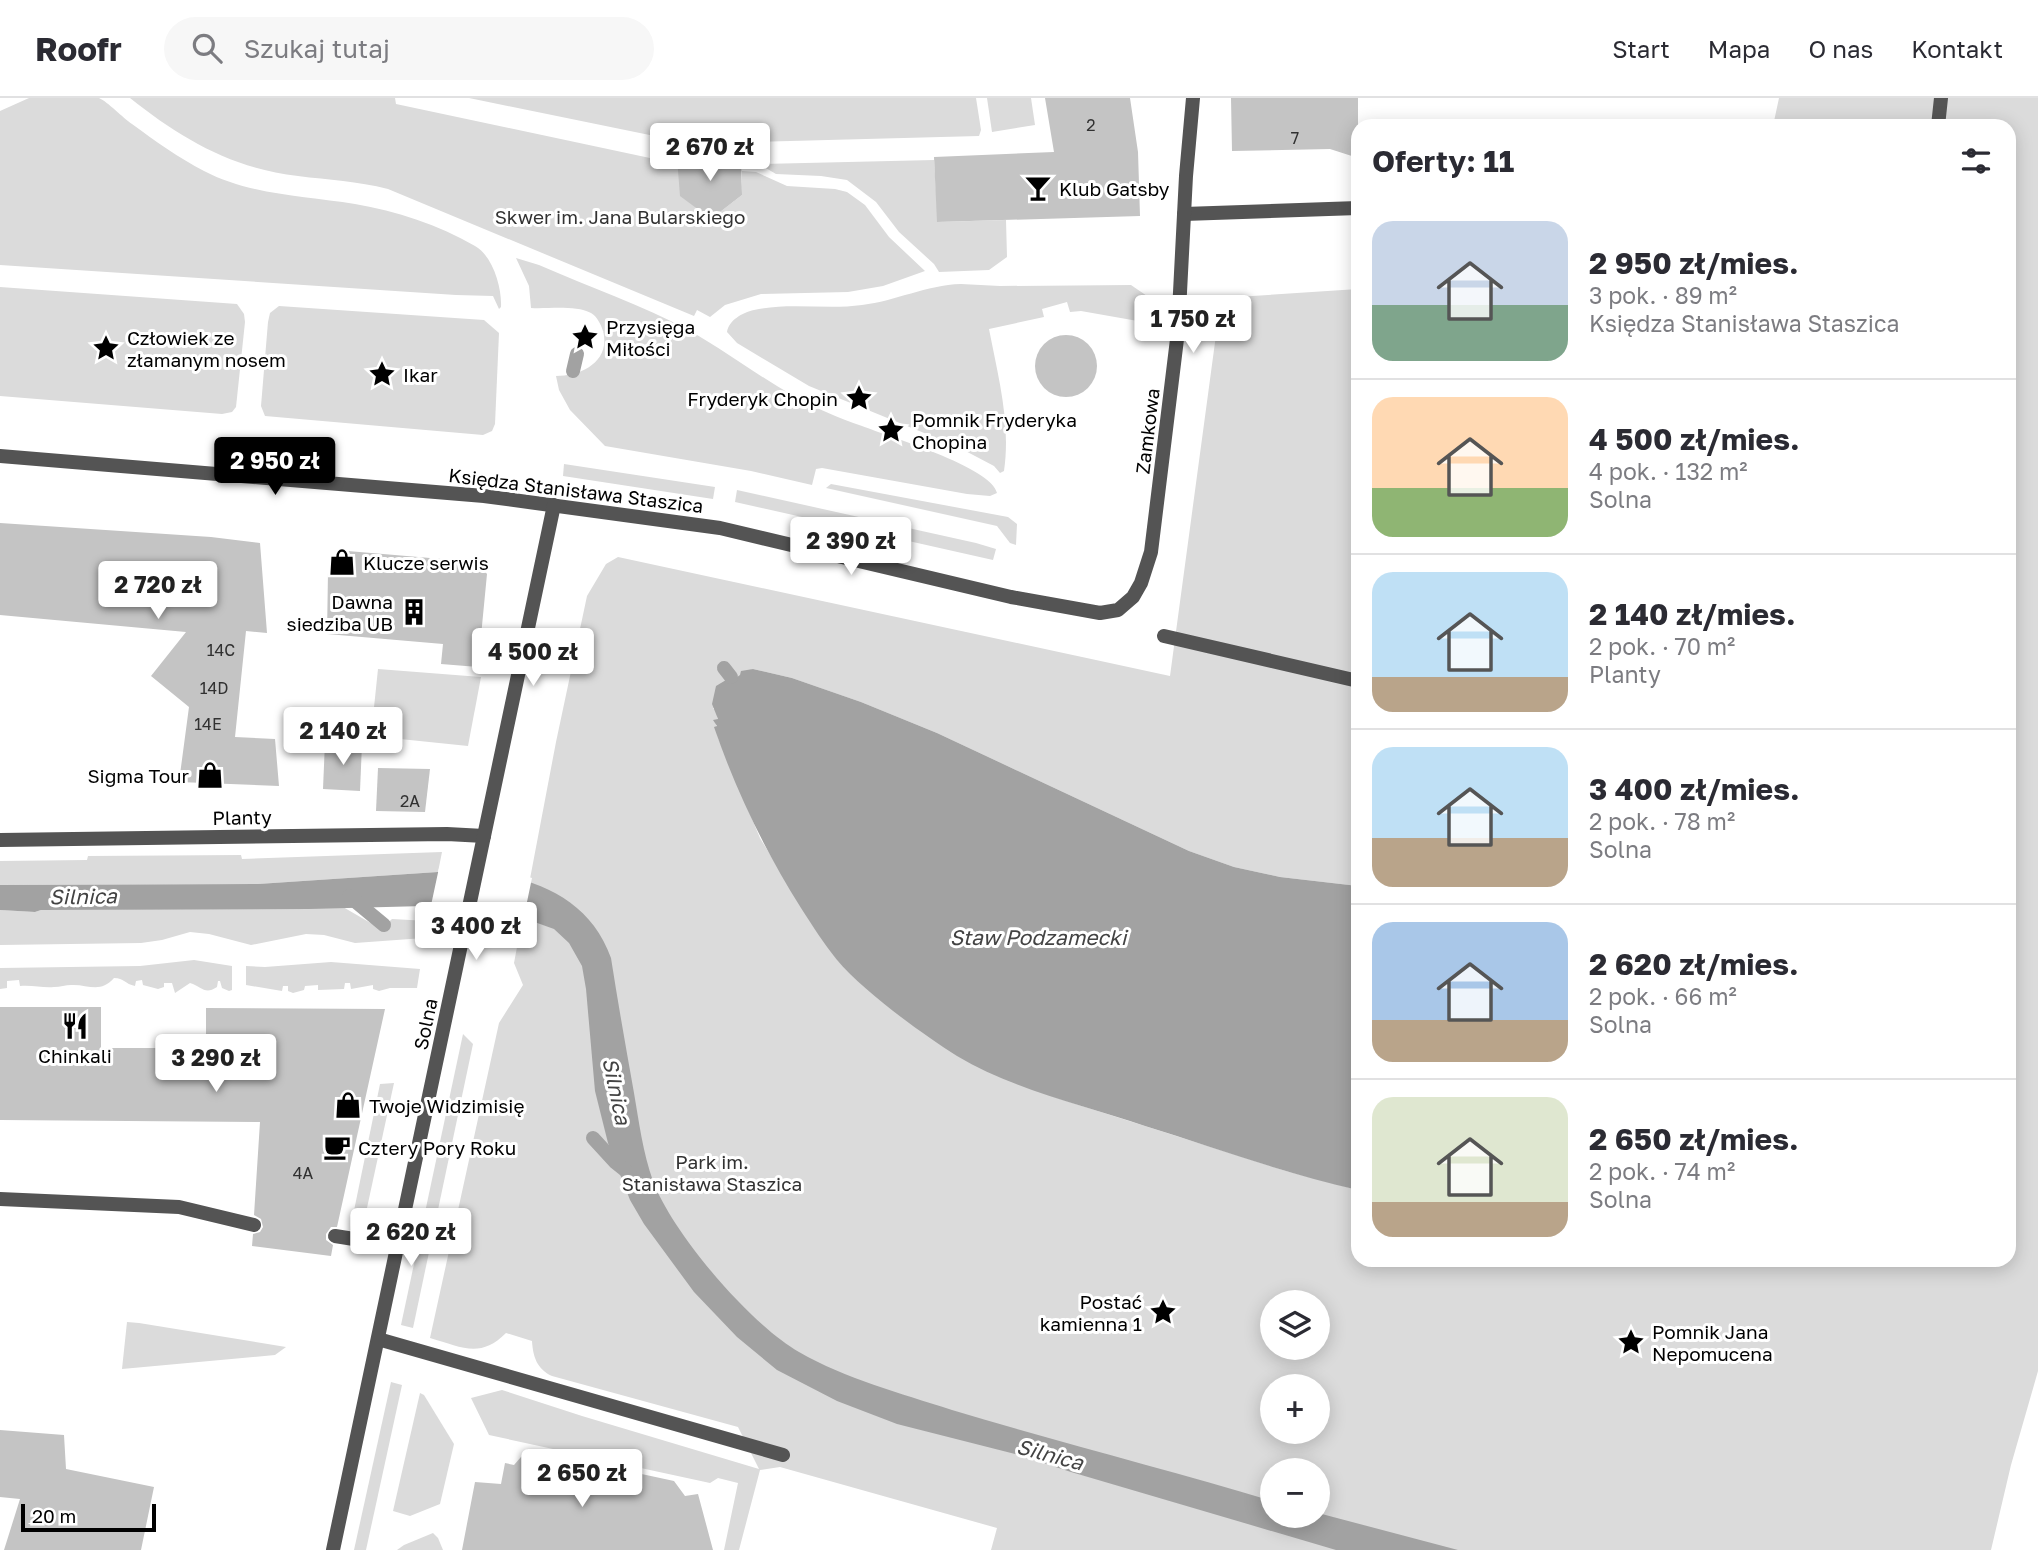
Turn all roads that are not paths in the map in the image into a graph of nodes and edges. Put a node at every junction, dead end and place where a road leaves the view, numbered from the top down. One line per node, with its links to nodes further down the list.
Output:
1 (1193, 98): 5 (street, Zamkowa)
2 (1941, 98): 3 (street)
3 (1939, 119)
4 (1351, 208): 5 (street)
5 (1184, 214): 8 (street, Zamkowa)
6 (0, 456): 7 (street, Księdza Stanisława Staszica)
7 (554, 505): 8 (street, Księdza Stanisława Staszica); 11 (street, Solna)
8 (1133, 597)
9 (1164, 636): 10 (street)
10 (1351, 679)
11 (484, 836): 12 (street, Planty); 16 (street, Solna)
12 (0, 840)
13 (0, 1199): 14 (street)
14 (254, 1225)
15 (335, 1236): 16 (street)
16 (398, 1246): 17 (street, Solna)
17 (378, 1339): 18 (street); 19 (street, Solna)
18 (783, 1455)
19 (333, 1550)

